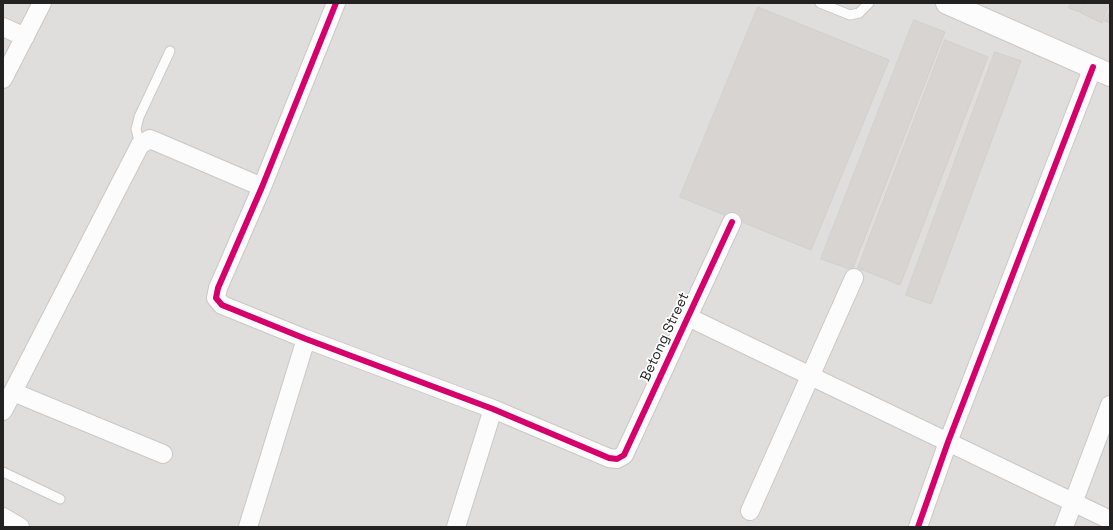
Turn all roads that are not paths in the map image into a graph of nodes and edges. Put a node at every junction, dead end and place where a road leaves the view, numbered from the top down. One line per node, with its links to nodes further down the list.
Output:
1 (42, 3): 8 (street)
2 (336, 3): 13 (street)
3 (820, 3): 4 (lane)
4 (869, 3)
5 (946, 3): 6 (street)
6 (971, 8): 10 (street)
7 (3, 27): 8 (street)
8 (25, 37): 11 (street)
9 (170, 50): 12 (lane)
10 (1102, 71): 23 (street)
11 (3, 79)
12 (140, 145): 13 (street); 19 (street)
13 (262, 187): 17 (street)
14 (732, 222): 16 (street, Betong Street)
15 (854, 278): 18 (street)
16 (688, 317): 18 (street); 21 (street, Betong Street)
17 (306, 339): 21 (street); 32 (street)
18 (810, 376): 23 (street); 28 (street)
19 (13, 392): 22 (street); 24 (street)
20 (1110, 405): 27 (street)
21 (493, 409): 33 (street)
22 (3, 411)
23 (948, 442): 27 (street); 34 (street)
24 (163, 454)
25 (3, 472): 26 (lane)
26 (60, 499)
27 (1072, 502): 30 (street); 35 (street)
28 (750, 511)
29 (3, 517): 31 (street)
30 (1110, 520)
31 (20, 527)
32 (248, 527)
33 (456, 527)
34 (918, 527)
35 (1064, 527)

